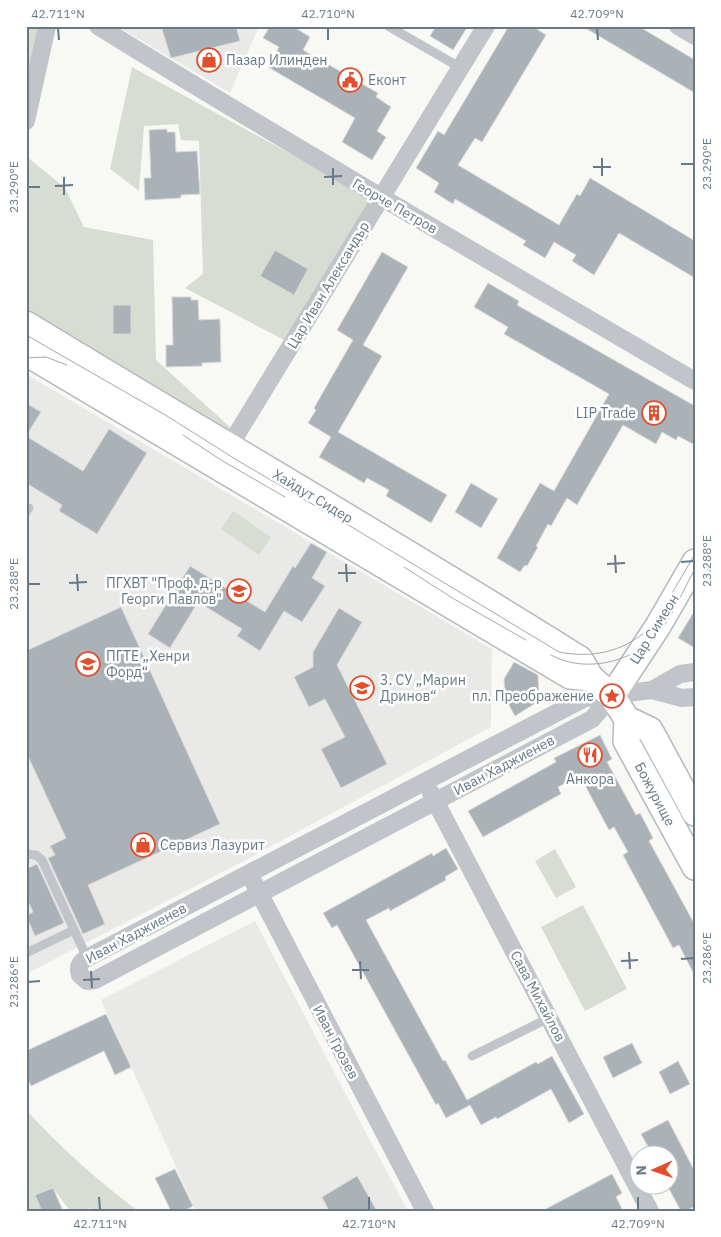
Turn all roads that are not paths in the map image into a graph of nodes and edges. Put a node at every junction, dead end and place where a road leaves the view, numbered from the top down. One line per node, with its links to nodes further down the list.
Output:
1 (48, 26): 8 (street)
2 (98, 26): 9 (street, Георче Петров)
3 (388, 26): 7 (lane)
4 (486, 26): 7 (street, Цар Иван Александър)
5 (678, 26): 6 (street)
6 (695, 36)
7 (461, 68): 9 (street, Цар Иван Александър)
8 (26, 121)
9 (381, 198): 12 (street, Георче Петров); 13 (street, Цар Иван Александър)
10 (26, 324): 13 (street, Хайдут Сидер)
11 (26, 353): 13 (street, Хайдут Сидер)
12 (695, 381)
13 (223, 456): 17 (street, Хайдут Сидер)
14 (695, 562): 17 (street, Цар Симеон)
15 (695, 672): 16 (street, Иван Хаджиенев)
16 (652, 690): 17 (street, Иван Хаджиенев); 18 (street, Иван Хаджиенев)
17 (612, 696): 19 (street, Божурище); 20 (street, Иван Хаджиенев); 21 (street, Иван Хаджиенев)
18 (695, 697)
19 (627, 718): 22 (street, Божурище); 24 (street, Божурище)
20 (425, 781): 21 (street, Сава Михайлов); 25 (street, Иван Хаджиенев)
21 (435, 802): 26 (street, Иван Хаджиенев); 30 (street, Сава Михайлов)
22 (695, 813)
23 (26, 854): 27 (lane)
24 (695, 867)
25 (248, 873): 26 (street, Иван Грозев); 29 (street, Иван Хаджиенев)
26 (259, 894): 29 (street, Иван Хаджиенев); 33 (street, Иван Грозев)
27 (74, 930): 28 (lane); 29 (lane)
28 (26, 953)
29 (87, 958)
30 (549, 1018): 31 (lane); 32 (street, Сава Михайлов)
31 (472, 1056)
32 (649, 1210)
33 (425, 1211)

